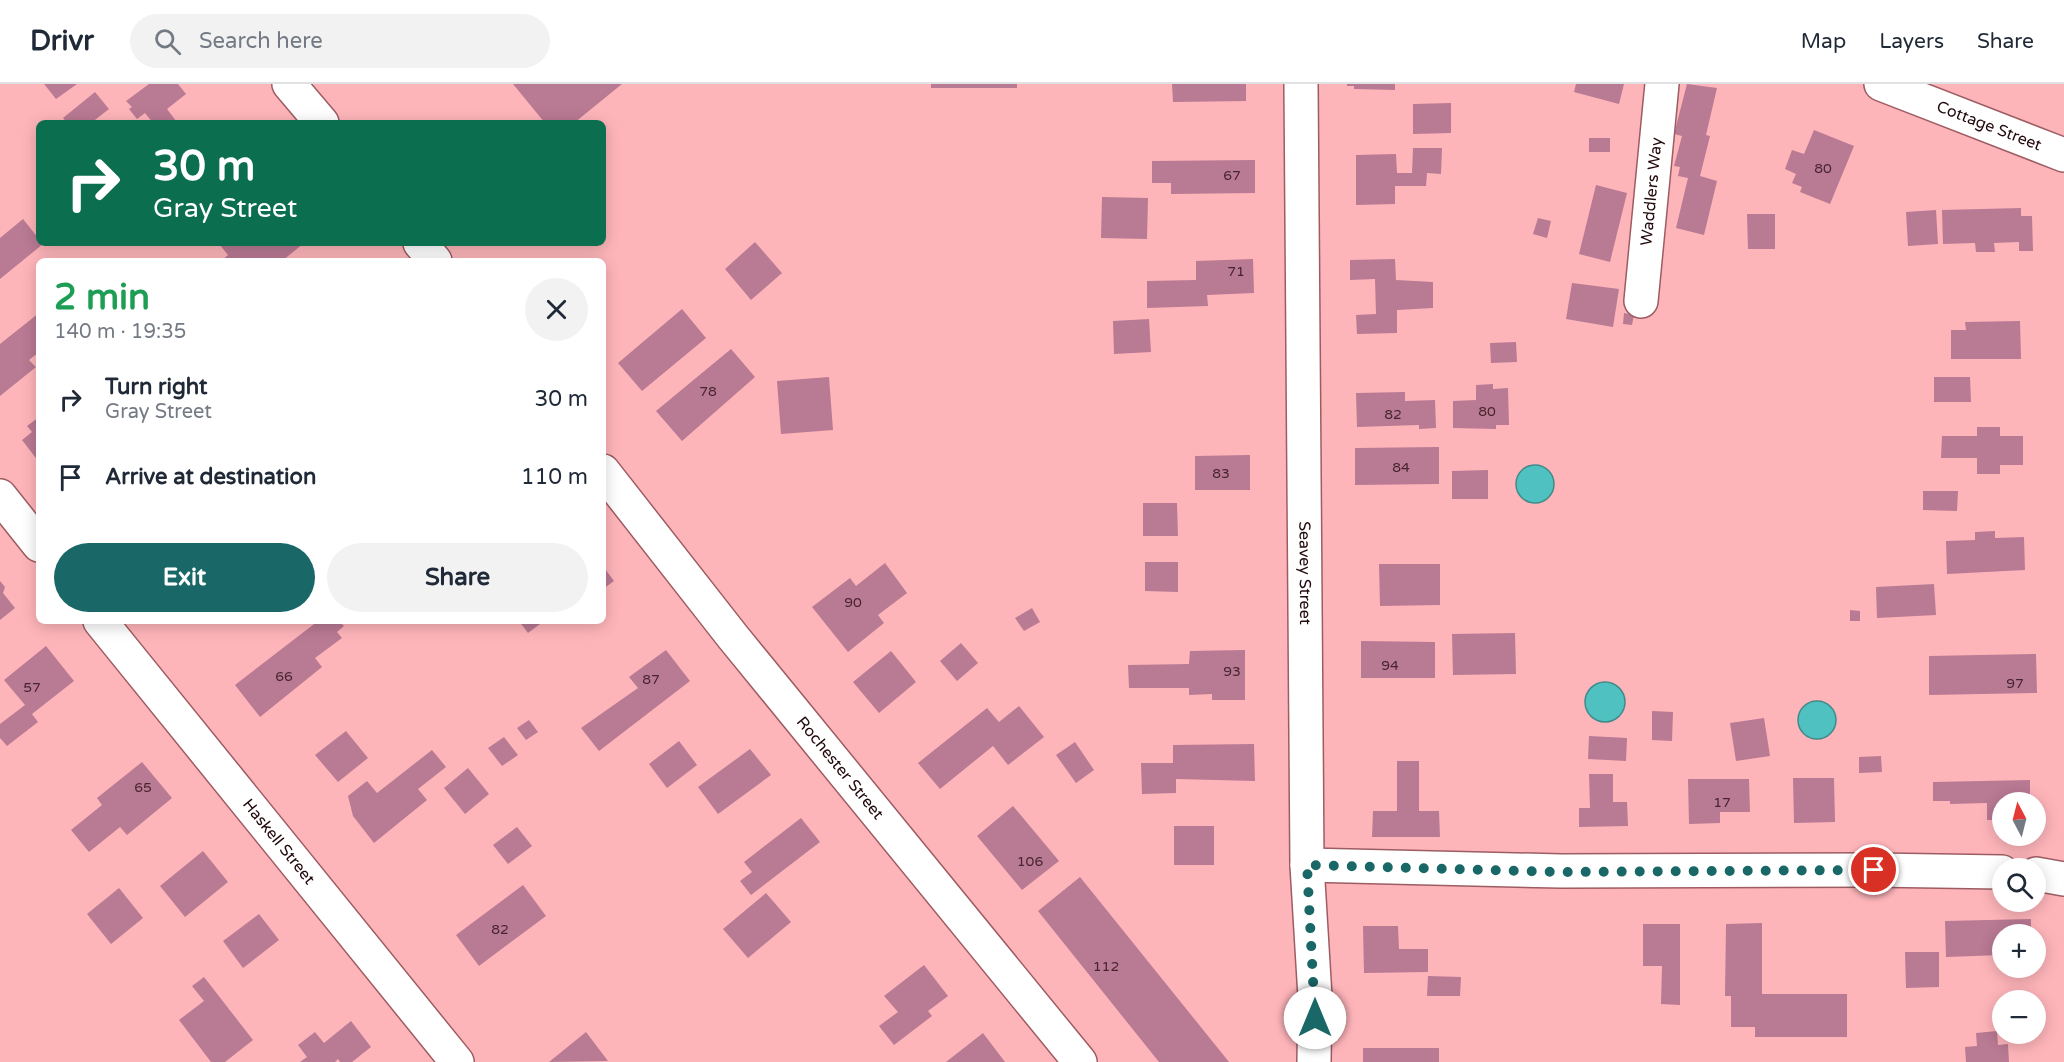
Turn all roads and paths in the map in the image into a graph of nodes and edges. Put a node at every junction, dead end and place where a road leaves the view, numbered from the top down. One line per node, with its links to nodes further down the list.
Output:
1 (289, 84): 5 (street)
2 (1301, 84): 14 (street, Seavey Street)
3 (1662, 84): 9 (street, Waddlers Way)
4 (1881, 84): 6 (street, Cottage Street)
5 (319, 120)
6 (2064, 155)
7 (422, 246): 8 (street)
8 (432, 258)
9 (1641, 301)
10 (606, 475): 19 (street, Rochester Street)
11 (0, 496): 12 (street)
12 (36, 541)
13 (102, 624): 18 (street, Haskell Street)
14 (1307, 865): 15 (street); 20 (street, Seavey Street)
15 (1992, 872)
16 (2046, 876): 17 (street)
17 (2064, 879)
18 (457, 1062)
19 (1080, 1062)
20 (1314, 1062)

